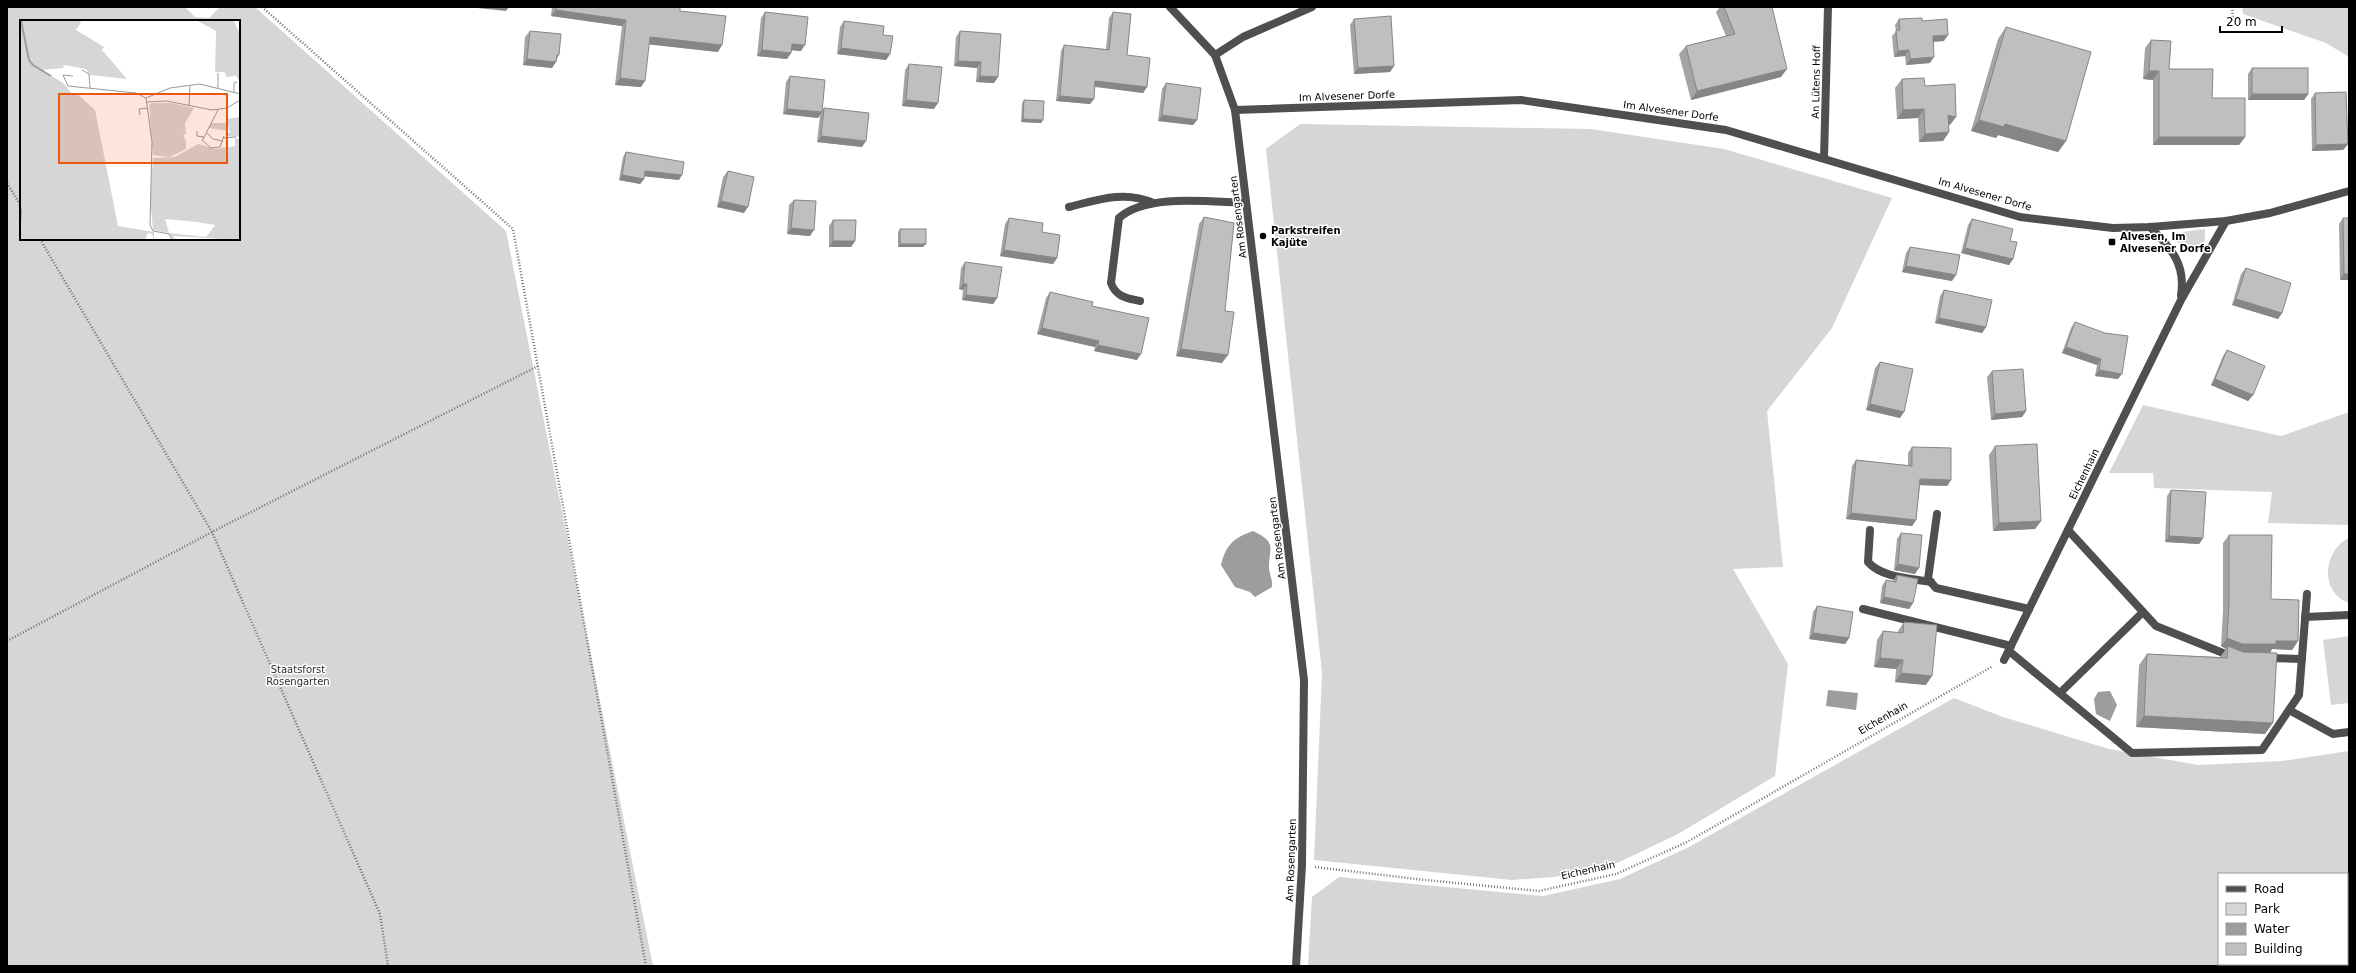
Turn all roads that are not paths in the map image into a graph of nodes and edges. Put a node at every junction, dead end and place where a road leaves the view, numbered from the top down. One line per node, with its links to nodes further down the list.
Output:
1 (1170, 7): 4 (street)
2 (1312, 7): 4 (street)
3 (1828, 7): 6 (street, An Lütens Hoff)
4 (1215, 55): 5 (street)
5 (1235, 110): 6 (street, Im Alvesener Dorfe); 9 (street, Am Rosengarten)
6 (1824, 158): 12 (street, Im Alvesener Dorfe)
7 (2349, 191): 11 (street, Im Alvesener Dorfe)
8 (1153, 203): 9 (street); 10 (street); 14 (street)
9 (1246, 203): 33 (street, Am Rosengarten)
10 (1068, 207)
11 (2226, 220): 12 (street, Im Alvesener Dorfe); 13 (street, Eichenhain)
12 (2150, 227): 13 (street)
13 (2181, 300): 17 (street, Eichenhain)
14 (1140, 301)
15 (1938, 514): 18 (street)
16 (1870, 530): 18 (street)
17 (2068, 530): 21 (street, Eichenhain); 22 (street)
18 (1931, 582): 21 (street)
19 (2307, 594): 24 (street)
20 (1863, 609): 25 (street)
21 (2029, 609): 25 (street, Eichenhain)
22 (2143, 612): 26 (street); 30 (street)
23 (2349, 615): 24 (street)
24 (2305, 617): 28 (street)
25 (2010, 648): 29 (street, Eichenhain); 30 (street)
26 (2242, 658)
27 (2257, 658): 28 (street)
28 (2302, 659): 31 (street)
29 (2004, 660)
30 (2060, 693): 31 (street)
31 (2289, 710): 32 (street)
32 (2349, 732)
33 (1296, 966)

